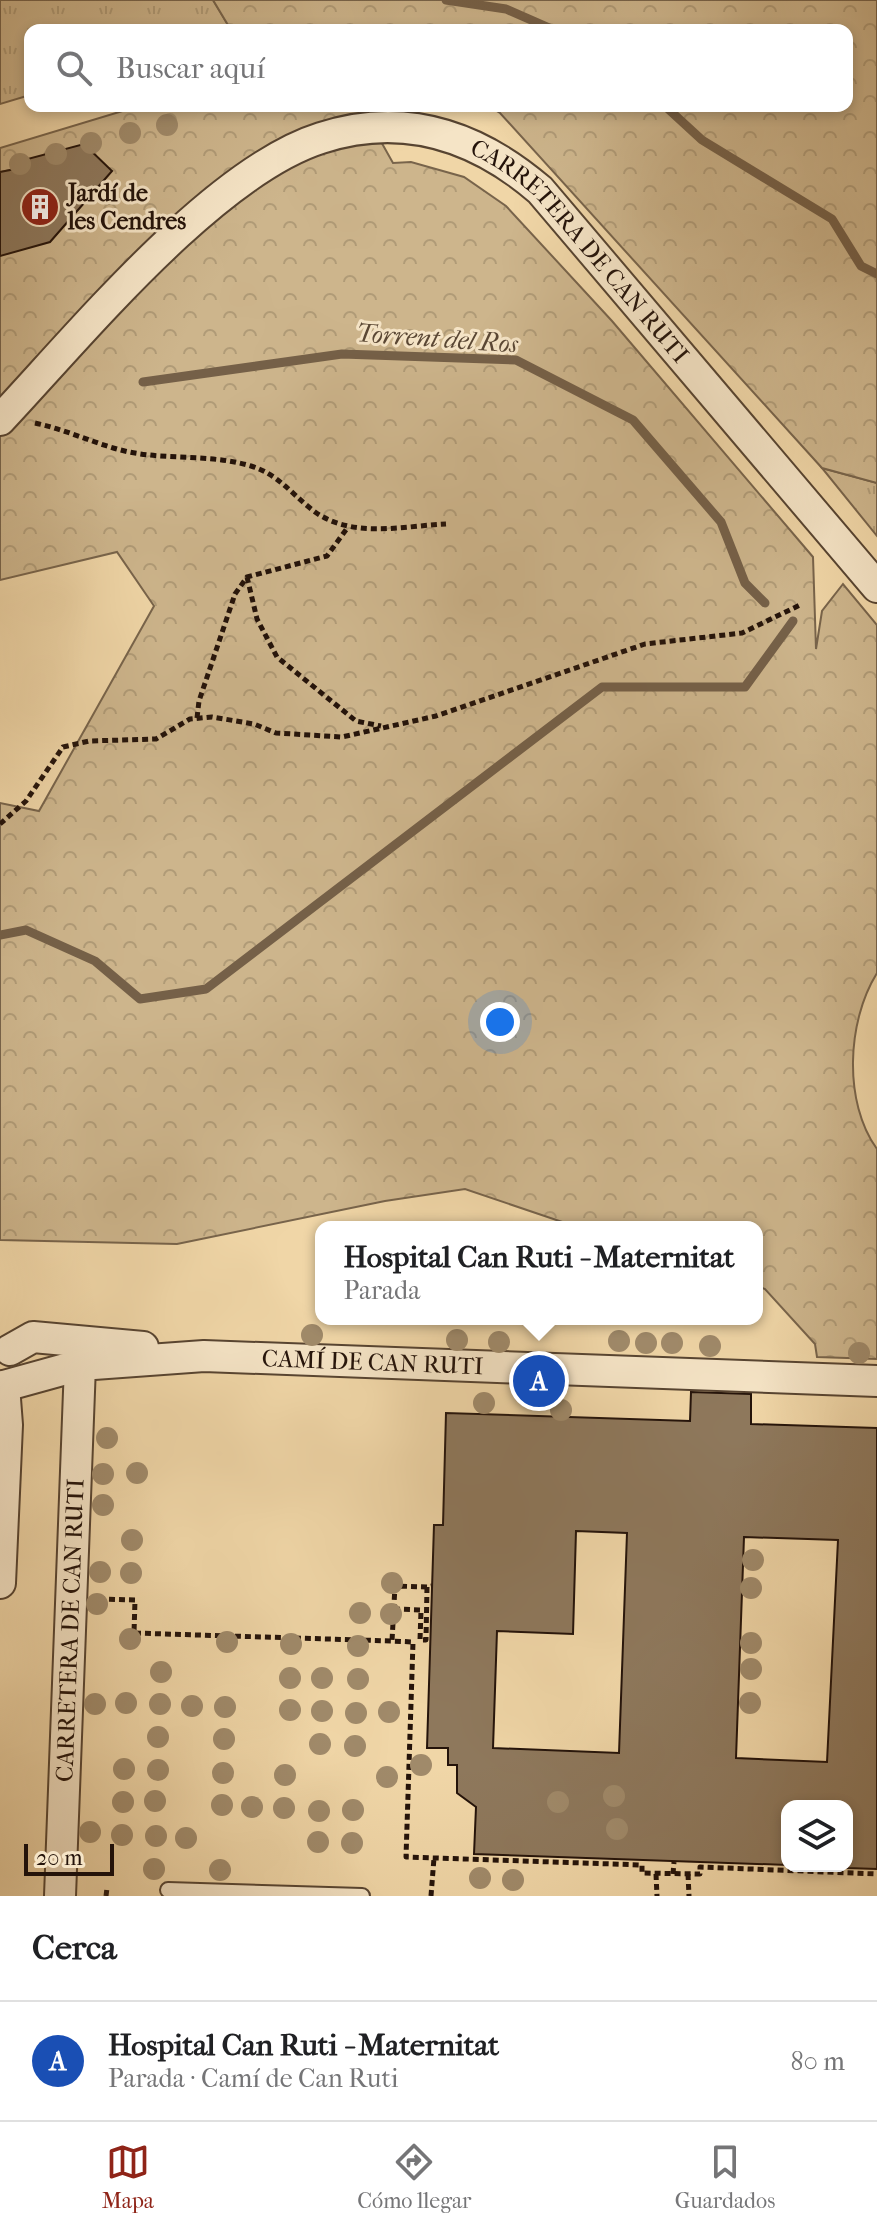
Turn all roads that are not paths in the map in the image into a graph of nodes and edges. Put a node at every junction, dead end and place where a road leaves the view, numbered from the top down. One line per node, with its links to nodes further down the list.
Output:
1 (1, 418): 2 (street, CARRETERA DE CAN RUTI)
2 (877, 587)
3 (5, 1342): 4 (street, CAMÍ DE CAN RUTI); 7 (street)
4 (204, 1356): 5 (street, CAMÍ DE CAN RUTI); 6 (street, CAMÍ DE CAN RUTI)
5 (80, 1365): 7 (street, CAMÍ DE CAN RUTI); 10 (street, CARRETERA DE CAN RUTI)
6 (877, 1381)
7 (2, 1388): 8 (street)
8 (0, 1583)
9 (168, 1890): 11 (lane)
10 (60, 1896)
11 (362, 1896)

